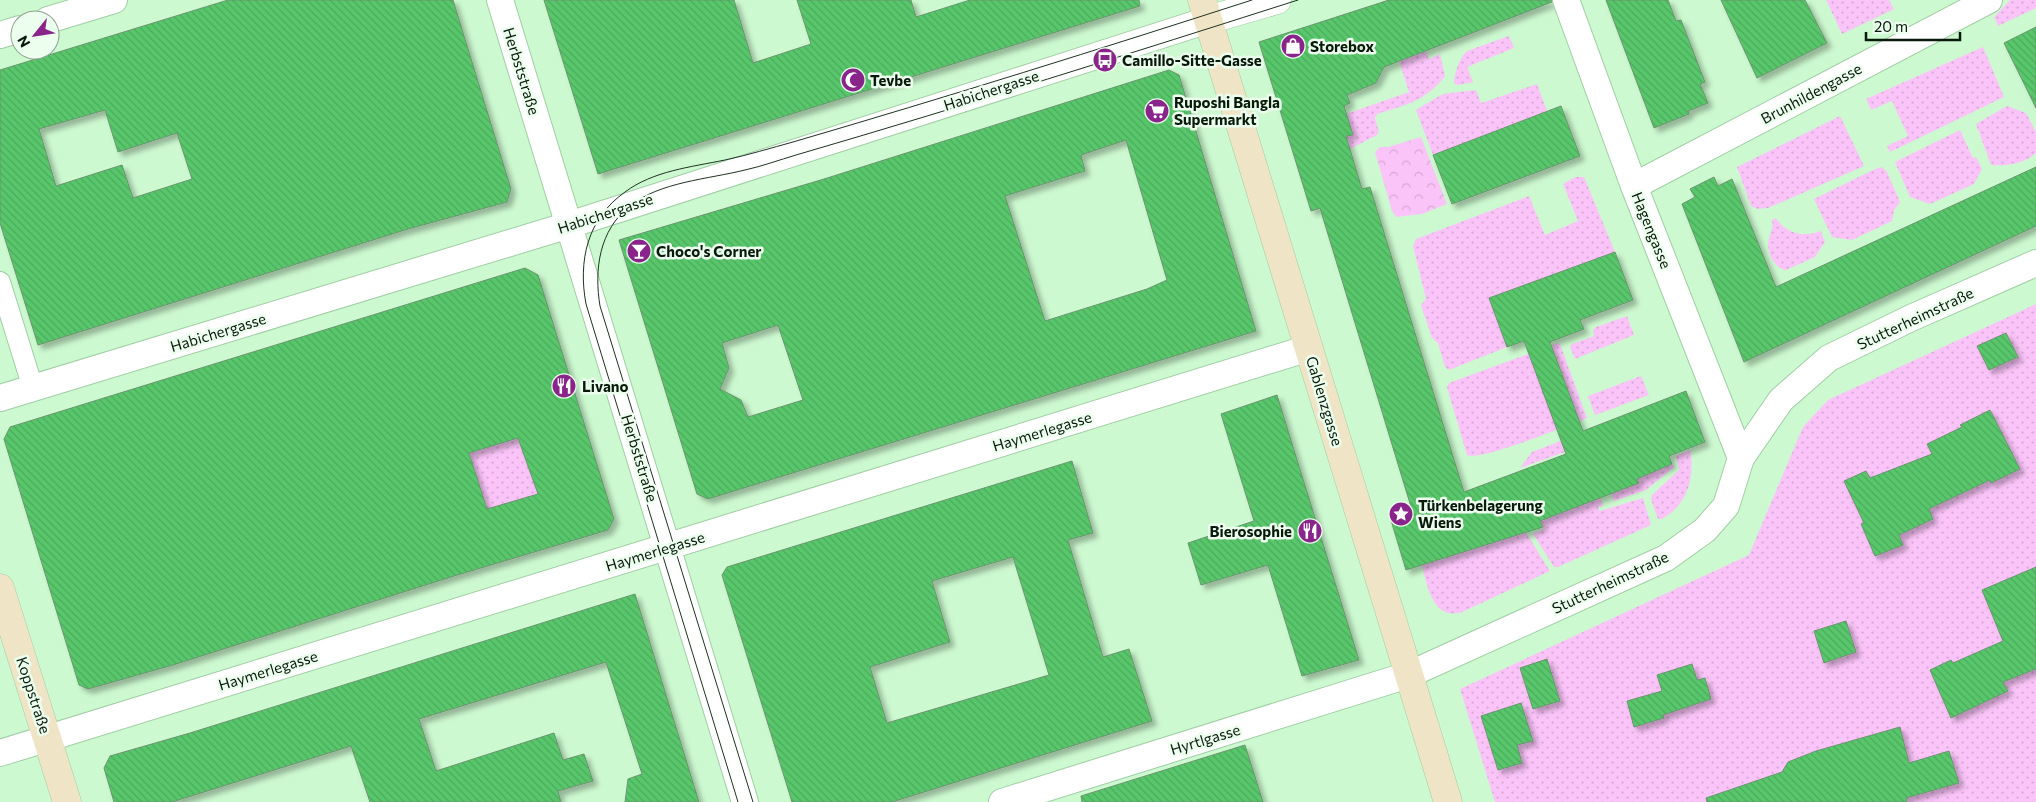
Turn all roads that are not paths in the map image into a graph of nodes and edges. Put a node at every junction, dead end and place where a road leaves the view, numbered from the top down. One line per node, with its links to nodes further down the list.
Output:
1 (114, 0): 7 (street)
2 (500, 0): 9 (street, Herbststraße)
3 (1277, 0): 6 (street)
4 (1566, 0): 8 (street, Hagengasse)
5 (1989, 0): 8 (street, Brunhildengasse)
6 (1205, 10): 9 (street, Habichergasse); 12 (main road, Gablenzgasse)
7 (60, 16)
8 (1634, 186): 15 (street, Hagengasse)
9 (569, 225): 13 (street, Habichergasse); 16 (street, Herbststraße)
10 (2036, 263): 15 (street, Stutterheimstraße)
11 (0, 282): 13 (street)
12 (1309, 348): 16 (street, Haymerlegasse); 18 (main road, Gablenzgasse)
13 (33, 388): 14 (street, Habichergasse)
14 (0, 398)
15 (1741, 458): 18 (street, Stutterheimstraße)
16 (667, 547): 19 (street, Haymerlegasse); 22 (street, Herbststraße)
17 (0, 588): 19 (main road, Koppstraße)
18 (1408, 675): 23 (street, Hyrtlgasse); 24 (main road, Gablenzgasse)
19 (48, 738): 20 (street, Haymerlegasse); 21 (main road, Koppstraße)
20 (0, 753)
21 (67, 802)
22 (745, 802)
23 (1002, 802)
24 (1448, 802)

